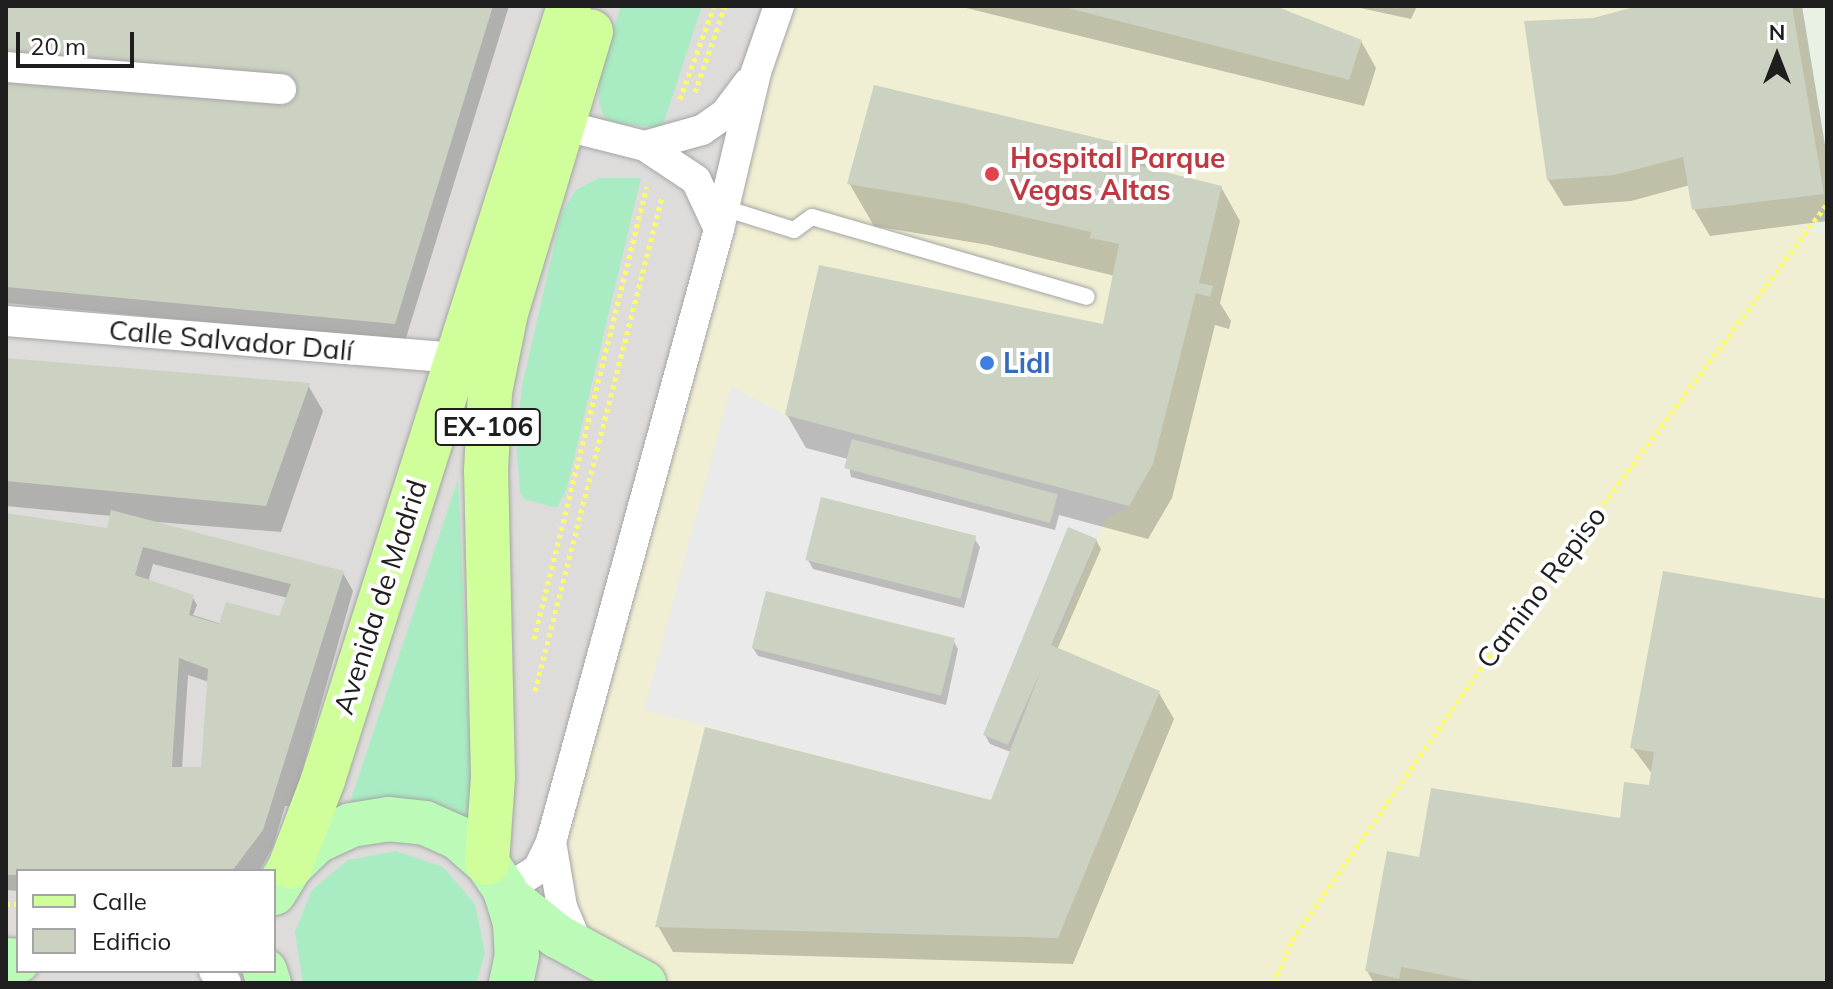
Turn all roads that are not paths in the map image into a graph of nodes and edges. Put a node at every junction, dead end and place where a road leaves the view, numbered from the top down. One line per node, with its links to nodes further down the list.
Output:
1 (569, 6): 7 (main road, Avenida de Madrid / EX-106)
2 (599, 6): 7 (main road, Avenida de Madrid / EX-106)
3 (779, 6): 5 (street)
4 (6, 67): 6 (street)
5 (756, 72): 8 (street); 9 (street)
6 (281, 89)
7 (548, 121): 8 (street); 12 (main road, Avenida de Madrid / EX-106); 15 (main road, Avenida de Madrid / EX-106)
8 (663, 148): 9 (street)
9 (722, 218): 10 (lane); 13 (street)
10 (1087, 297)
11 (6, 321): 12 (street, Calle Salvador Dalí)
12 (456, 358): 14 (main road, Avenida de Madrid / EX-106)
13 (551, 842): 15 (street); 16 (street)
14 (282, 880): 15 (main road)
15 (499, 883): 16 (main road); 17 (main road)
16 (580, 950): 18 (main road)
17 (511, 983)
18 (644, 983)

